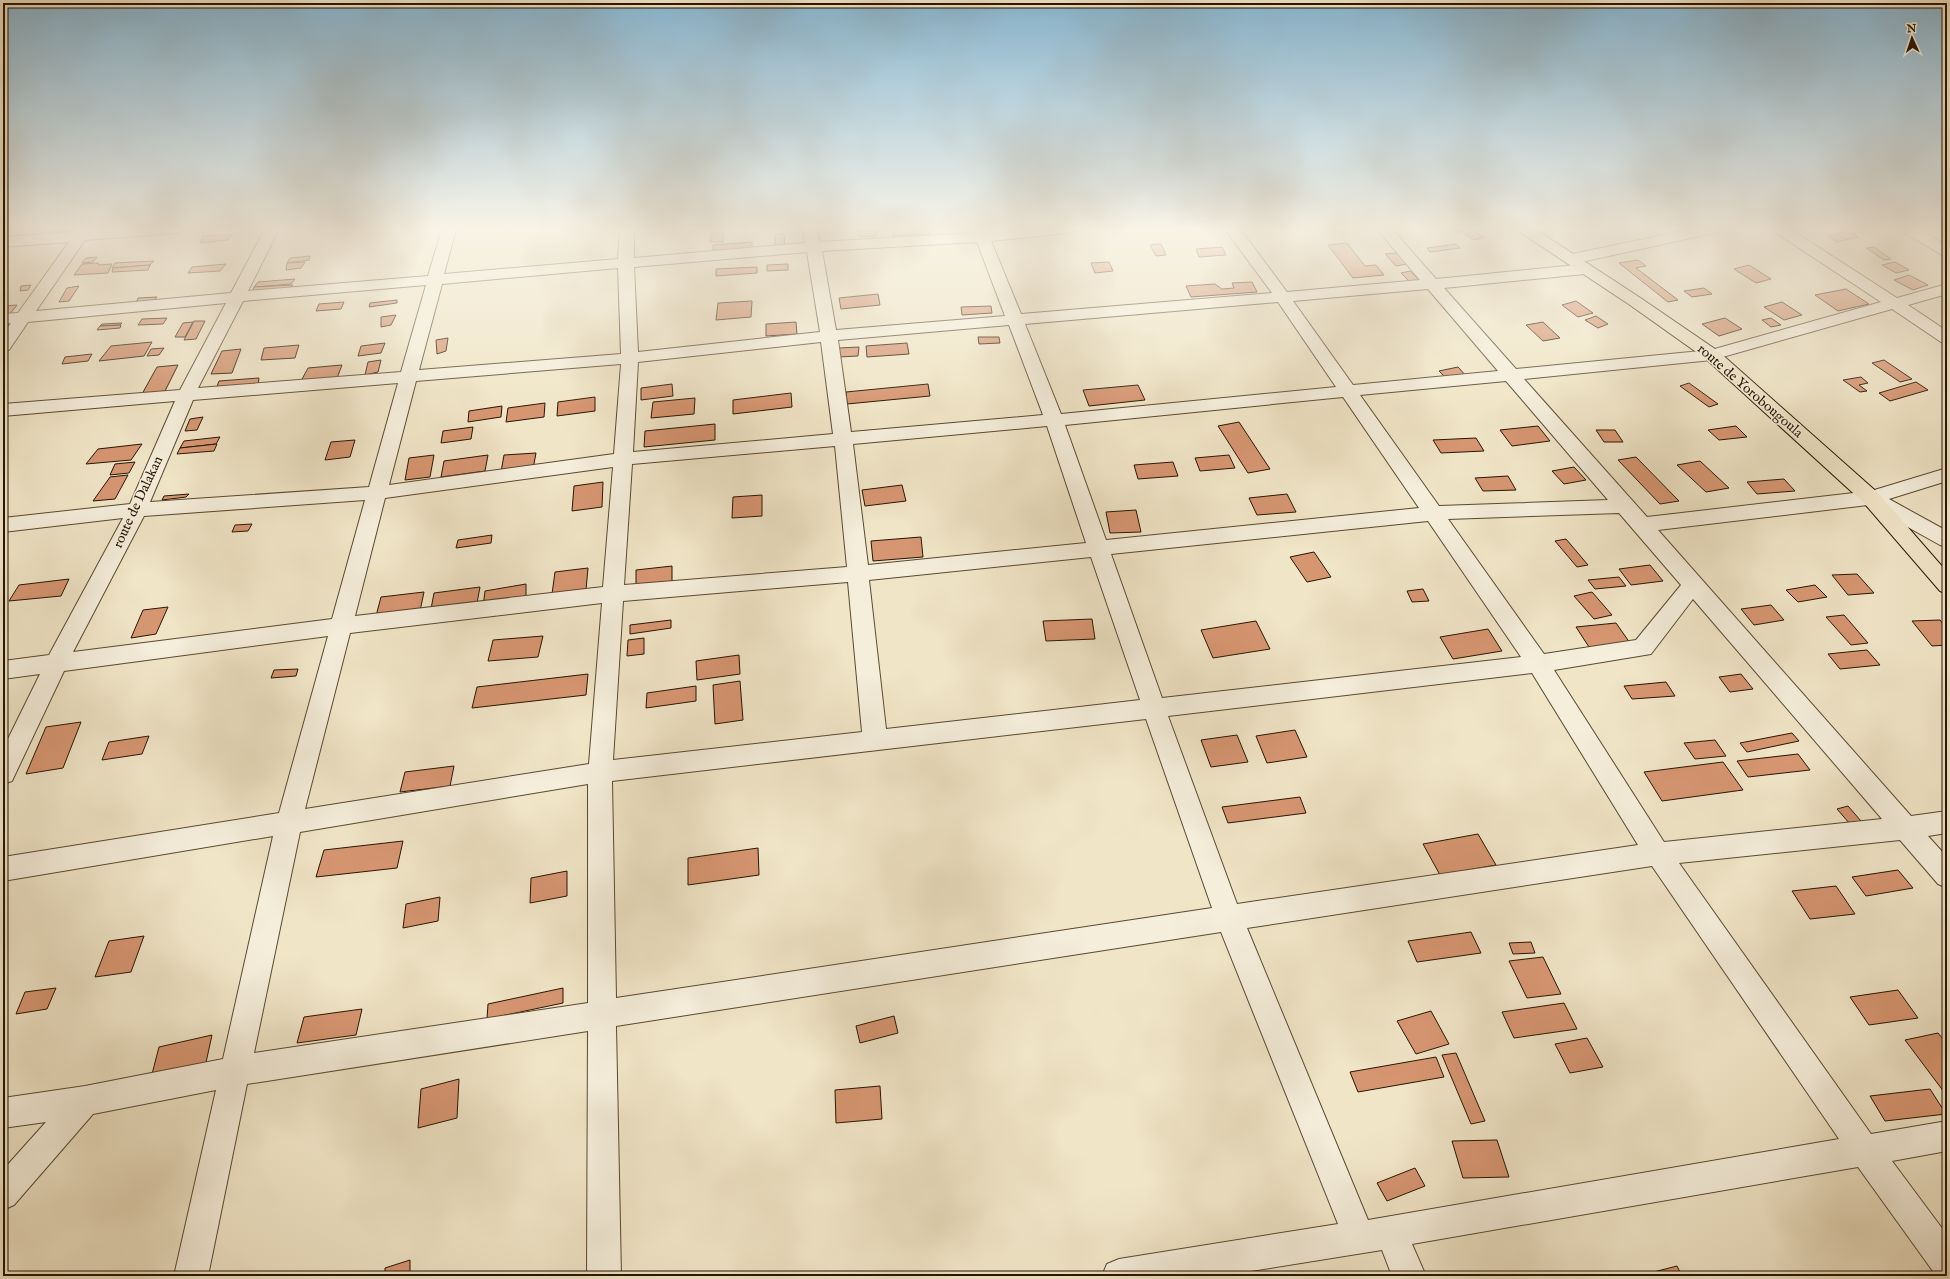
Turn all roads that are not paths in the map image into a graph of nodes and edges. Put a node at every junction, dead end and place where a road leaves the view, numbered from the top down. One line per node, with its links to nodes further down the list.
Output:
1 (42, 289): 17 (street)
2 (241, 289): 15 (street, route de Dalakan)
3 (334, 289): 15 (street)
4 (433, 289): 26 (street)
5 (627, 289): 24 (street)
6 (821, 289): 20 (street)
7 (1004, 289): 19 (street)
8 (1277, 289): 14 (street)
9 (1373, 289): 14 (street)
10 (1436, 289): 25 (street)
11 (1615, 289): 23 (main road, route de Yorobougoula)
12 (1872, 289): 16 (street)
13 (1947, 289): 16 (street)
14 (1282, 296): 19 (street); 27 (street)
15 (237, 297): 17 (street); 28 (street, route de Dalakan)
16 (1895, 304): 21 (street); 23 (street)
17 (21, 318): 18 (street); 22 (street)
18 (3, 319)
19 (1016, 319): 20 (street); 30 (street)
20 (828, 336): 24 (street); 31 (street)
21 (1947, 338)
22 (3, 346)
23 (1712, 355): 25 (street); 35 (main road, route de Yorobougoula)
24 (630, 358): 26 (street); 32 (street)
25 (1511, 374): 27 (street); 36 (street)
26 (408, 377): 28 (street); 34 (street)
27 (1348, 391): 30 (street); 38 (street)
28 (187, 393): 29 (street); 37 (street, route de Dalakan)
29 (3, 410)
30 (1054, 420): 31 (street); 42 (street)
31 (843, 438): 32 (street); 43 (street)
32 (622, 459): 34 (street); 46 (street)
33 (1947, 474): 35 (street)
34 (377, 493): 37 (street); 47 (street)
35 (1871, 498): 40 (street); 41 (street); 45 (main road, route de Yorobougoula)
36 (1624, 506): 38 (street); 40 (street)
37 (137, 510): 39 (street); 48 (street, route de Dalakan)
38 (1434, 513): 42 (street); 49 (street)
39 (3, 525)
40 (1641, 525): 44 (street)
41 (1947, 540)
42 (1099, 548): 43 (street); 51 (street)
43 (858, 574): 46 (street); 52 (street)
44 (1693, 585): 49 (street); 57 (street)
45 (1947, 586)
46 (612, 594): 47 (street); 53 (street)
47 (342, 626): 48 (street); 55 (street)
48 (56, 662): 50 (street); 54 (street, route de Dalakan)
49 (1538, 664): 51 (street); 58 (street)
50 (3, 670)
51 (1154, 708): 52 (street); 61 (street)
52 (875, 740): 53 (street)
53 (600, 772): 55 (street); 62 (street)
54 (3, 774)
55 (289, 822): 59 (street); 63 (street)
56 (1947, 822): 57 (street)
57 (1906, 828): 58 (street); 60 (street)
58 (1658, 854): 61 (street); 67 (street)
59 (3, 869)
60 (1947, 876)
61 (1229, 918): 62 (street); 70 (street)
62 (602, 1016): 63 (street); 73 (street)
63 (235, 1071): 64 (street); 72 (street)
64 (85, 1101): 65 (street); 68 (street)
65 (3, 1113)
66 (1947, 1136): 67 (street)
67 (1865, 1151): 69 (street); 71 (street)
68 (3, 1194)
69 (1391, 1232): 70 (street); 75 (street)
70 (1359, 1237): 74 (street)
71 (1947, 1262)
72 (191, 1276)
73 (604, 1276)
74 (1119, 1276)
75 (1409, 1276)

